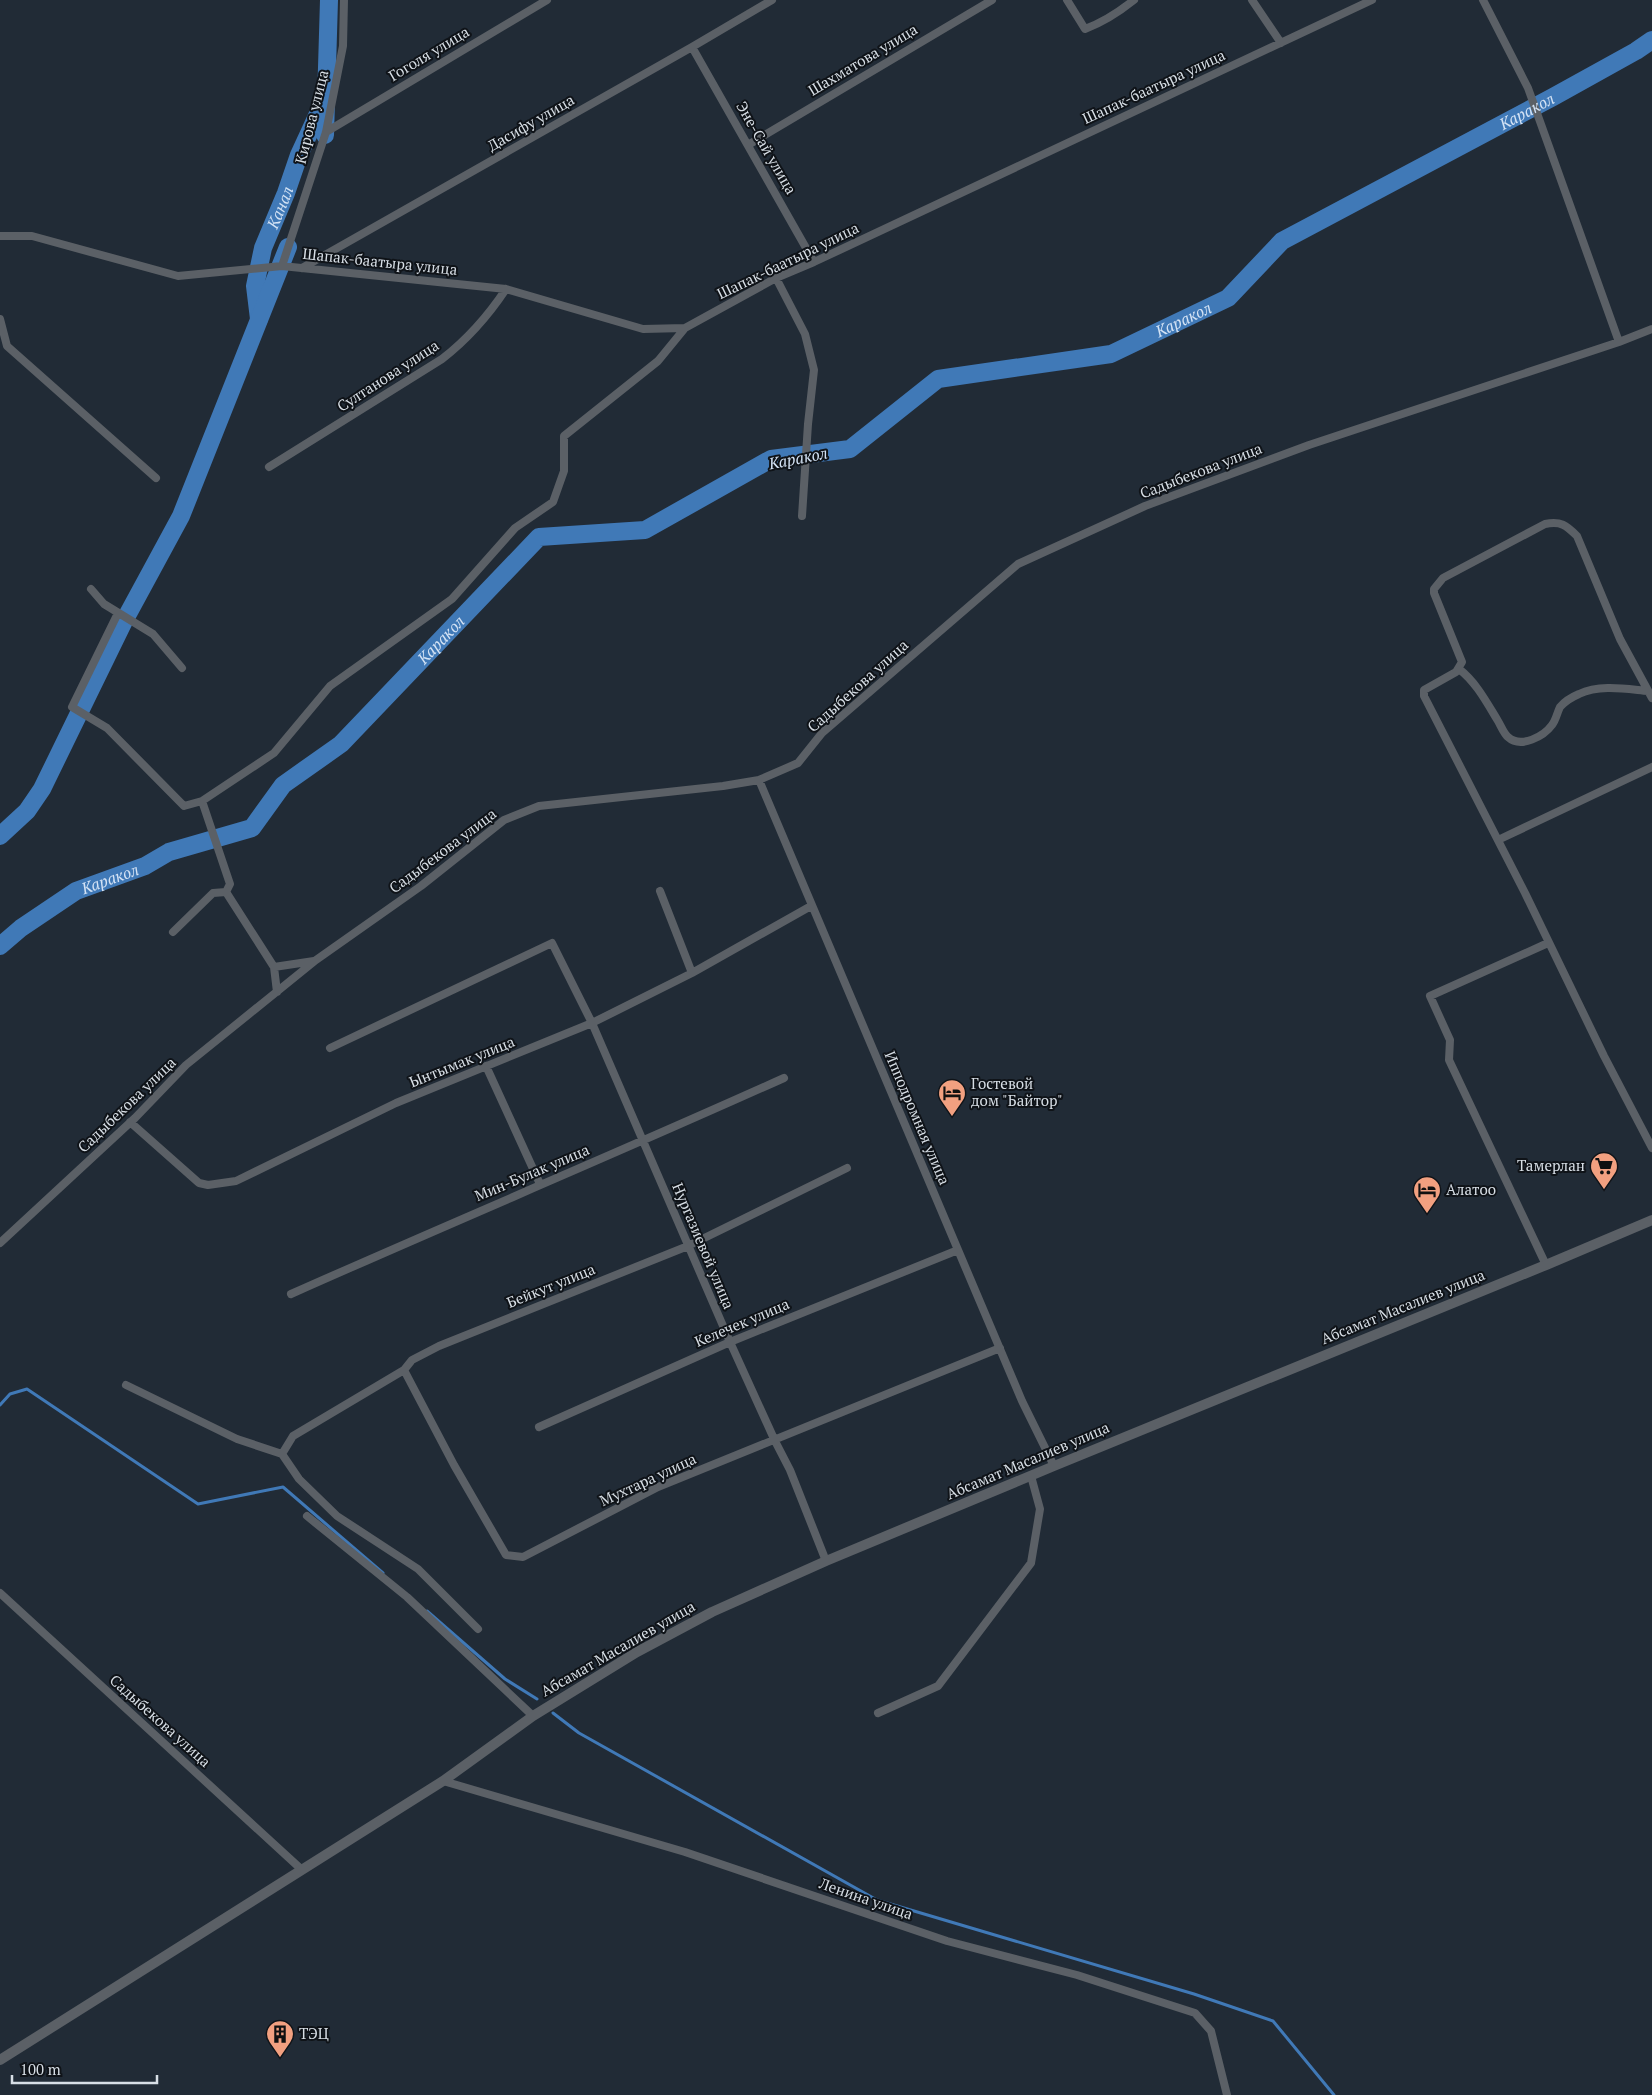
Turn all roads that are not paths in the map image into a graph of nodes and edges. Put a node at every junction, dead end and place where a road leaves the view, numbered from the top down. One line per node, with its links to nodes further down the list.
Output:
1 (344, 0): 12 (street, Кирова улица)
2 (546, 0): 12 (street, Гоголя улица)
3 (772, 0): 11 (street, Дасифу улица)
4 (992, 0): 13 (street, Шахматова улица)
5 (1068, 0): 6 (street)
6 (1134, 0)
7 (1252, 0): 10 (street)
8 (1372, 0): 10 (street, Шапак-баатыра улица)
9 (1483, 0): 23 (street)
10 (1281, 43): 15 (street, Шапак-баатыра улица)
11 (692, 47): 13 (street, Эне-Сай улица); 17 (street, Дасифу улица)
12 (326, 132): 16 (street, Кирова улица)
13 (748, 145): 15 (street, Эне-Сай улица)
14 (0, 236): 16 (street, Шапак-баатыра улица)
15 (814, 262): 18 (street, Шапак-баатыра улица)
16 (282, 266): 17 (street, Шапак-баатыра улица)
17 (302, 268): 19 (street, Шапак-баатыра улица)
18 (776, 278): 21 (street, Шапак-баатыра улица); 26 (street)
19 (506, 289): 21 (street, Шапак-баатыра улица); 24 (street, Султанова улица)
20 (0, 319): 25 (street)
21 (685, 328): 34 (street)
22 (1652, 329): 23 (street, Садыбекова улица)
23 (1619, 342): 33 (street, Садыбекова улица)
24 (269, 468)
25 (156, 478)
26 (802, 516)
27 (92, 589): 28 (street)
28 (118, 613): 29 (street); 34 (street)
29 (182, 668)
30 (1459, 669): 31 (street); 31 (street); 35 (street)
31 (1650, 694)
32 (1652, 767): 35 (street)
33 (758, 780): 38 (street, Ипподромная улица); 41 (street, Садыбекова улица)
34 (202, 801): 37 (street)
35 (1498, 840): 40 (street)
36 (660, 891): 43 (street)
37 (226, 892): 39 (street); 42 (street)
38 (811, 906): 43 (street, Ынтымак улица); 57 (street, Ипподромная улица)
39 (173, 932)
40 (1548, 943): 51 (street); 58 (street)
41 (316, 960): 42 (street); 44 (street, Садыбекова улица)
42 (274, 966): 44 (street)
43 (692, 973): 45 (street, Ынтымак улица)
44 (277, 992): 49 (street, Садыбекова улица)
45 (592, 1023): 46 (street, Нургазиевой улица); 47 (street, Ынтымак улица); 50 (street, Нургазиевой улица)
46 (330, 1048)
47 (486, 1066): 49 (street, Ынтымак улица); 53 (street)
48 (784, 1078): 50 (street, Мин-Булак улица)
49 (130, 1122): 55 (street, Садыбекова улица)
50 (643, 1141): 53 (street, Мин-Булак улица); 56 (street, Нургазиевой улица)
51 (1652, 1148)
52 (847, 1168): 56 (street, Бейкут улица)
53 (540, 1184): 59 (street, Мин-Булак улица)
54 (1652, 1220): 58 (street, Абсамат Масалиев улица)
55 (0, 1243)
56 (688, 1246): 60 (street, Нургазиевой улица); 62 (street, Бейкут улица)
57 (958, 1250): 60 (street, Келечек улица); 61 (street, Ипподромная улица)
58 (1546, 1265): 67 (street, Абсамат Масалиев улица)
59 (291, 1294)
60 (730, 1342): 64 (street, Келечек улица); 65 (street, Нургазиевой улица)
61 (1000, 1348): 65 (street, Мухтара улица); 67 (street, Ипподромная улица)
62 (404, 1370): 65 (street, Мухтара улица); 66 (street, Бейкут улица)
63 (126, 1385): 66 (street)
64 (539, 1426)
65 (775, 1441): 70 (street, Нургазиевой улица)
66 (282, 1454): 72 (street)
67 (1054, 1466): 68 (street, Абсамат Масалиев улица)
68 (1031, 1476): 70 (street, Абсамат Масалиев улица); 73 (street)
69 (307, 1516): 74 (street)
70 (826, 1562): 74 (street, Абсамат Масалиев улица)
71 (0, 1593): 76 (street, Садыбекова улица)
72 (478, 1628)
73 (878, 1713)
74 (533, 1716): 75 (street, Абсамат Масалиев улица)
75 (443, 1781): 76 (street, Абсамат Масалиев улица); 78 (street, Ленина улица)
76 (301, 1869): 77 (street, Абсамат Масалиев улица)
77 (0, 2060)
78 (1226, 2095)

